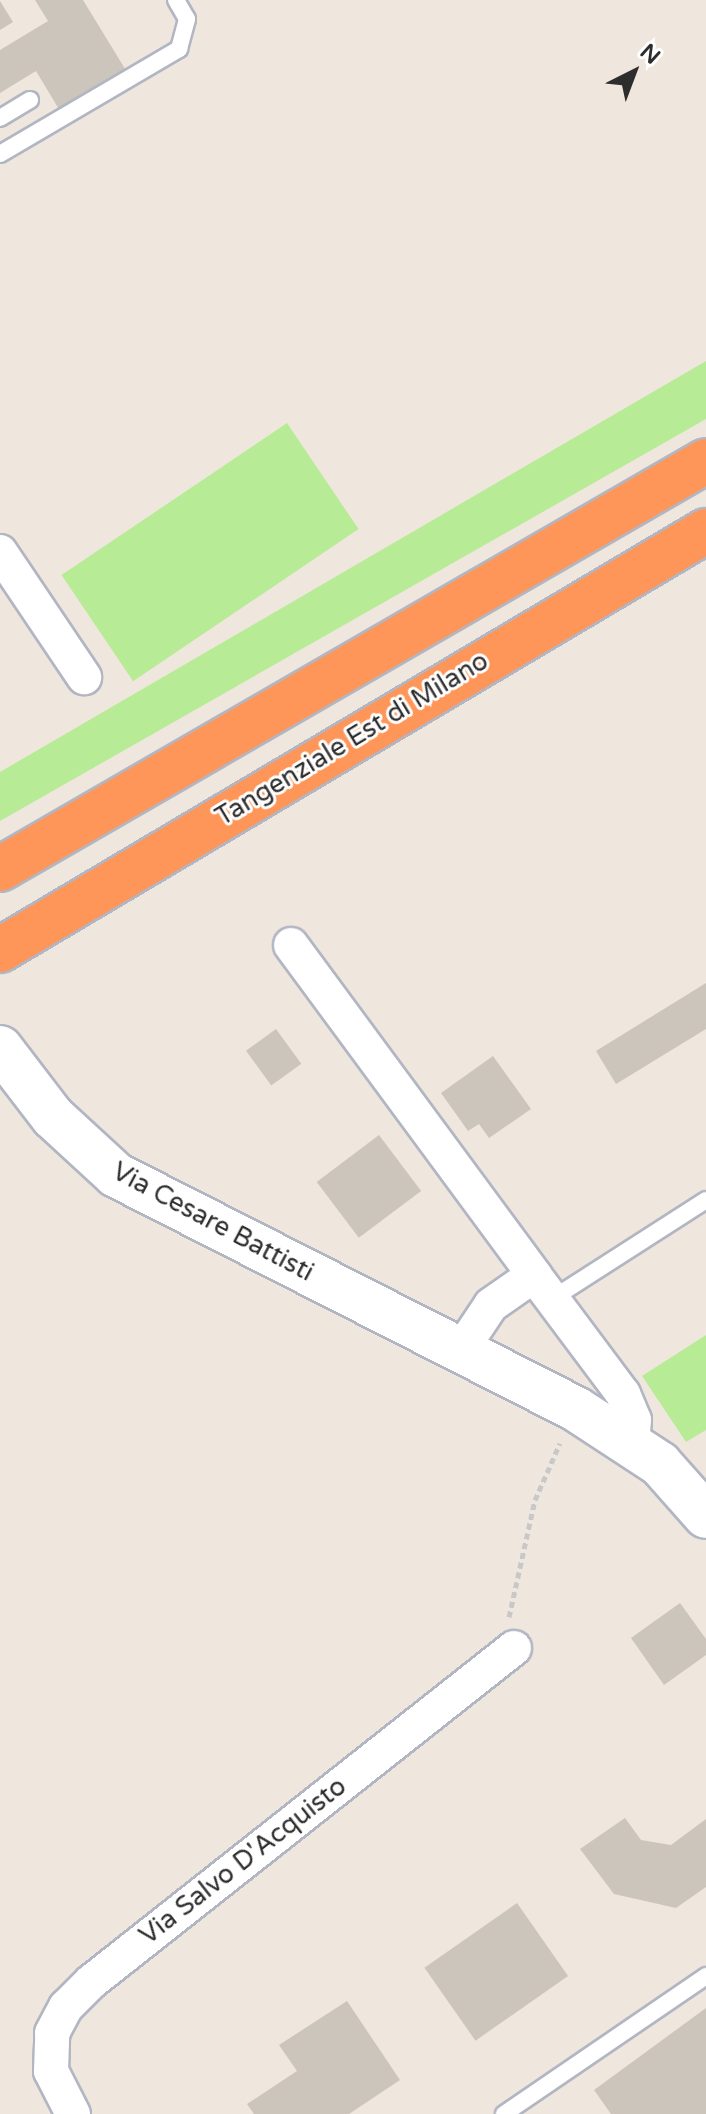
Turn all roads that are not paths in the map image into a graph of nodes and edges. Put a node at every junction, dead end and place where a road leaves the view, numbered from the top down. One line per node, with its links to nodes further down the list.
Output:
1 (176, 0): 4 (lane)
2 (30, 100): 3 (lane)
3 (0, 118)
4 (0, 154)
5 (706, 461): 9 (highway)
6 (706, 531): 11 (highway, Tangenziale Est di Milano)
7 (0, 552): 8 (street)
8 (84, 677)
9 (0, 869)
10 (291, 945): 14 (street)
11 (0, 950)
12 (0, 1048): 15 (street, Via Cesare Battisti)
13 (706, 1200): 14 (lane)
14 (543, 1287): 15 (street); 16 (street)
15 (461, 1350): 16 (street, Via Cesare Battisti)
16 (632, 1442): 17 (street, Via Cesare Battisti)
17 (700, 1495)
18 (514, 1648): 20 (street, Via Salvo D'Acquisto)
19 (706, 1976): 21 (lane)
20 (73, 2114)
21 (504, 2114)

